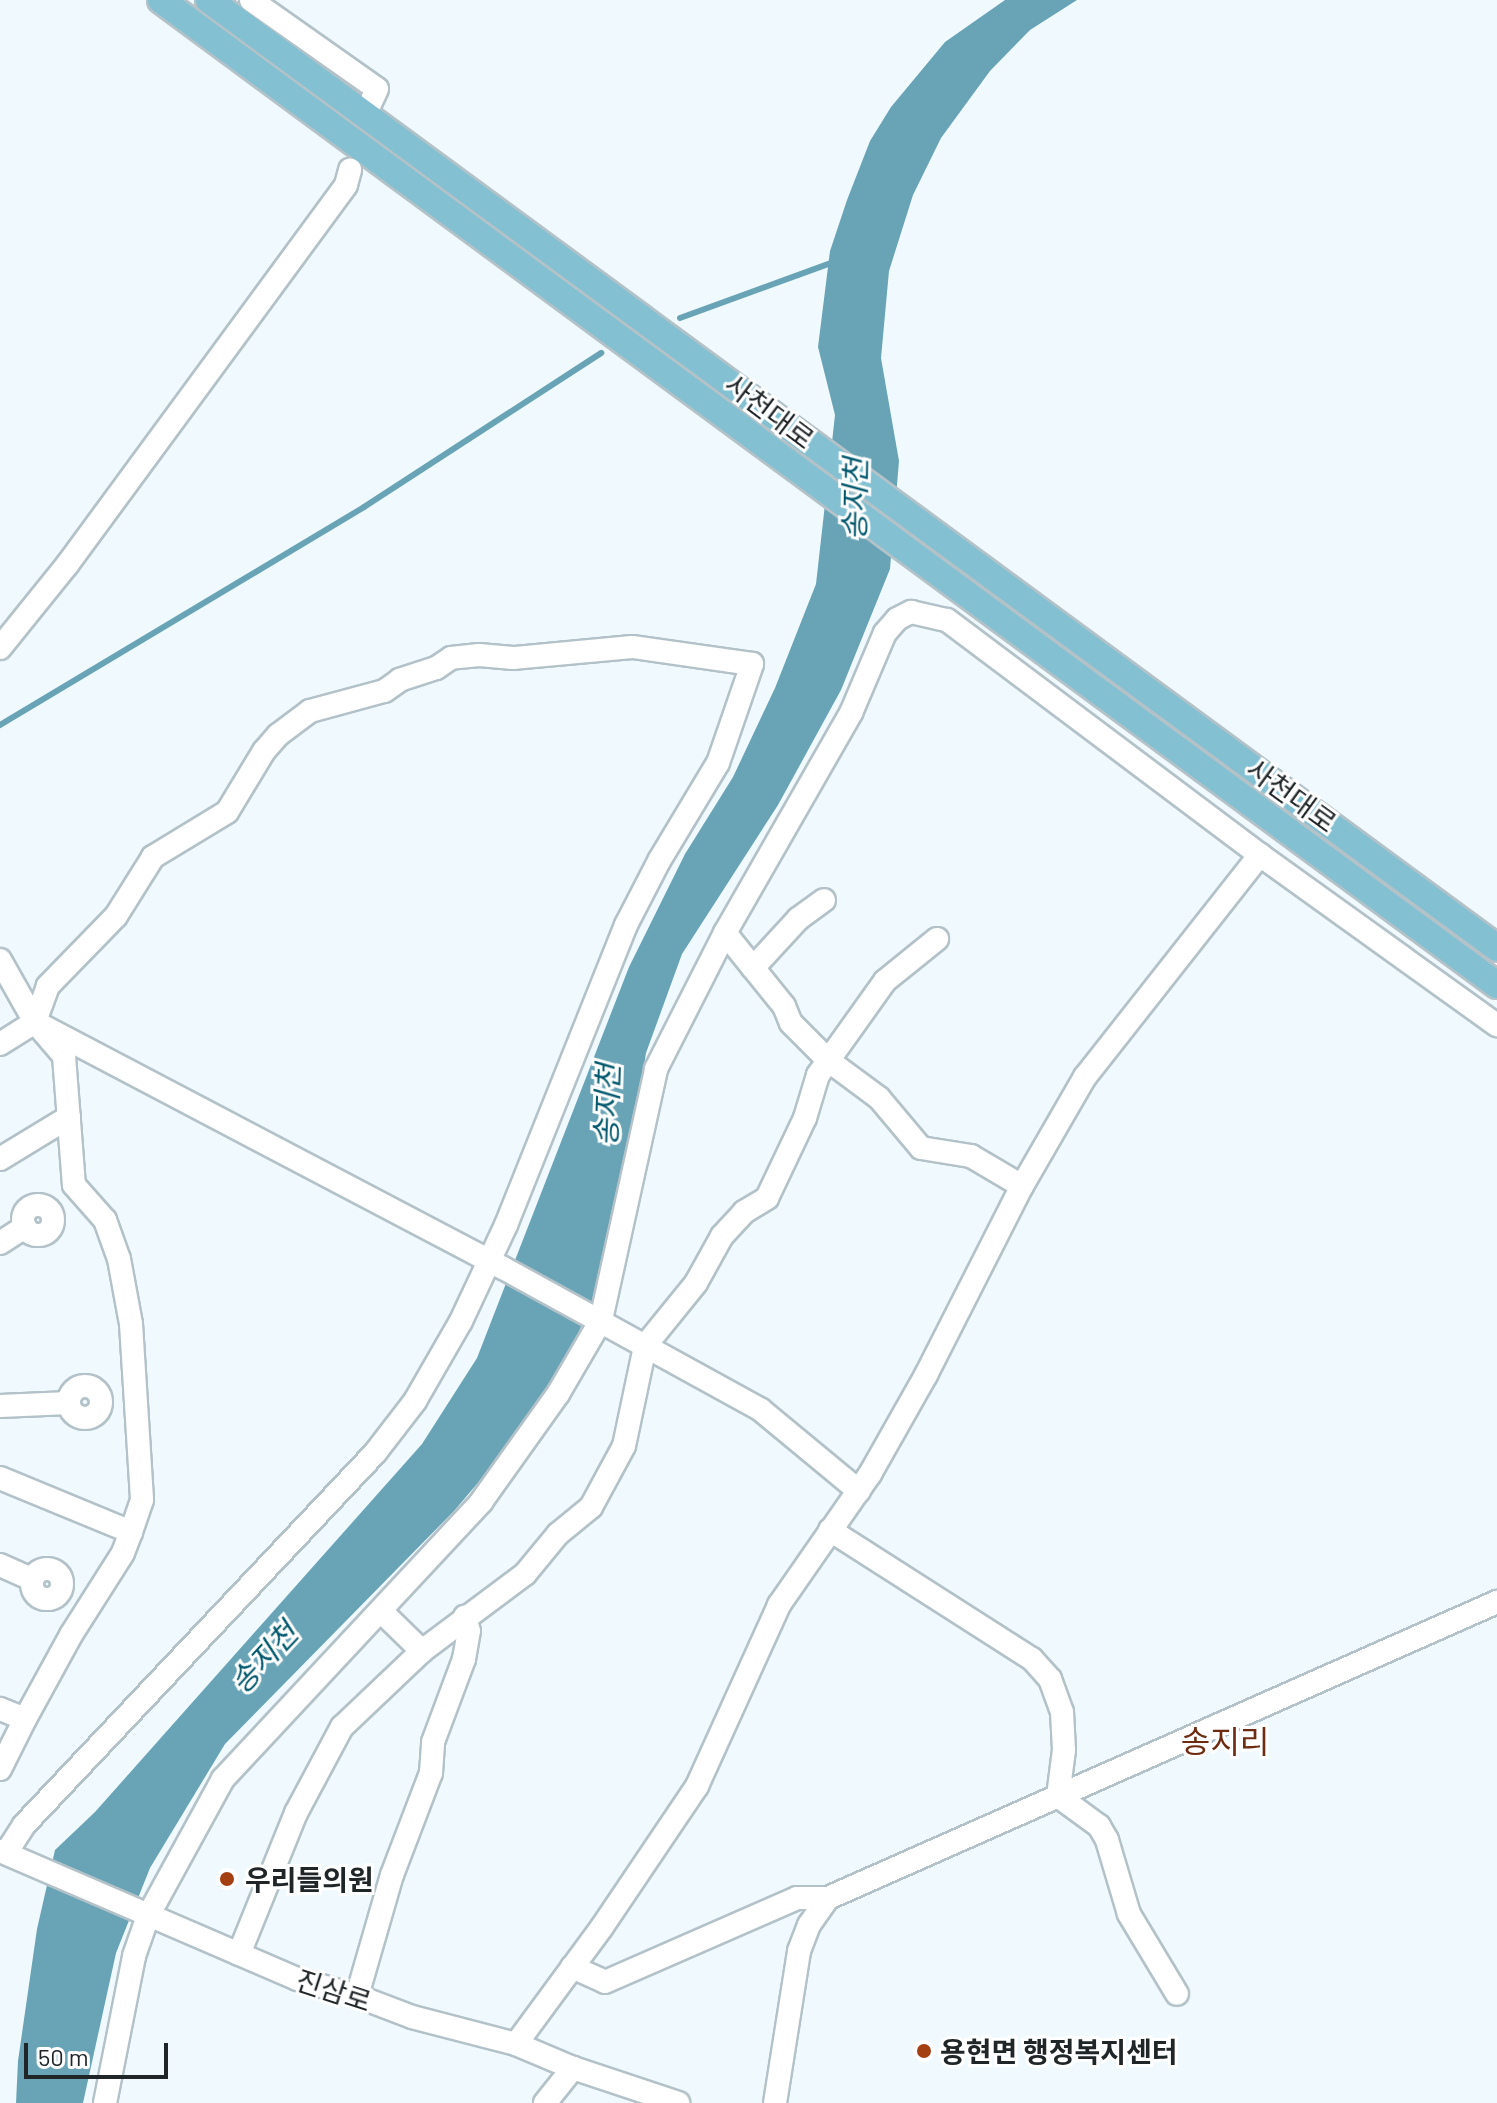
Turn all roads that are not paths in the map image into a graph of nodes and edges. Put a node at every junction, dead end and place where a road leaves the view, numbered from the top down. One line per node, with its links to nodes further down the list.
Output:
1 (161, 0): 14 (main road, 사천대로)
2 (209, 0): 11 (main road, 사천대로)
3 (251, 0): 4 (street)
4 (370, 104)
5 (350, 170): 6 (street)
6 (0, 648)
7 (1260, 855): 9 (street); 16 (street); 21 (street)
8 (824, 900): 13 (street)
9 (725, 933): 13 (street); 25 (street)
10 (937, 939): 18 (street)
11 (1497, 948)
12 (0, 960): 15 (street)
13 (753, 968): 18 (street)
14 (1497, 985)
15 (35, 1022): 17 (street); 19 (street); 24 (street); 24 (street)
16 (1497, 1025)
17 (0, 1044)
18 (829, 1061): 21 (street); 26 (street)
19 (69, 1117): 20 (street); 32 (street)
20 (0, 1159)
21 (1022, 1186): 30 (street)
22 (25, 1227): 23 (street)
23 (0, 1243)
24 (496, 1264): 25 (street); 43 (street)
25 (596, 1318): 26 (street); 36 (street)
26 (645, 1346): 30 (street); 37 (street)
27 (69, 1403): 28 (street)
28 (0, 1406)
29 (0, 1478): 32 (street)
30 (859, 1491): 31 (street)
31 (830, 1530): 42 (street); 47 (street)
32 (131, 1532): 40 (street)
33 (0, 1565): 34 (street)
34 (32, 1579)
35 (1497, 1602): 42 (street)
36 (382, 1612): 38 (street); 45 (street)
37 (465, 1617): 38 (street); 49 (street)
38 (422, 1651): 46 (street)
39 (0, 1709): 40 (street)
40 (25, 1719): 41 (street)
41 (0, 1769)
42 (1058, 1796): 44 (street); 48 (street)
43 (10, 1856): 45 (street, 진삼로)
44 (828, 1898): 47 (street); 55 (street)
45 (145, 1915): 46 (street, 진삼로); 52 (street)
46 (239, 1954): 49 (street, 진삼로)
47 (572, 1967): 50 (street)
48 (1177, 1994)
49 (357, 1996): 50 (street, 진삼로)
50 (516, 2044): 51 (street, 진삼로)
51 (573, 2068): 53 (street); 54 (street, 진삼로)
52 (105, 2103)
53 (545, 2103)
54 (678, 2103)
55 (775, 2103)

